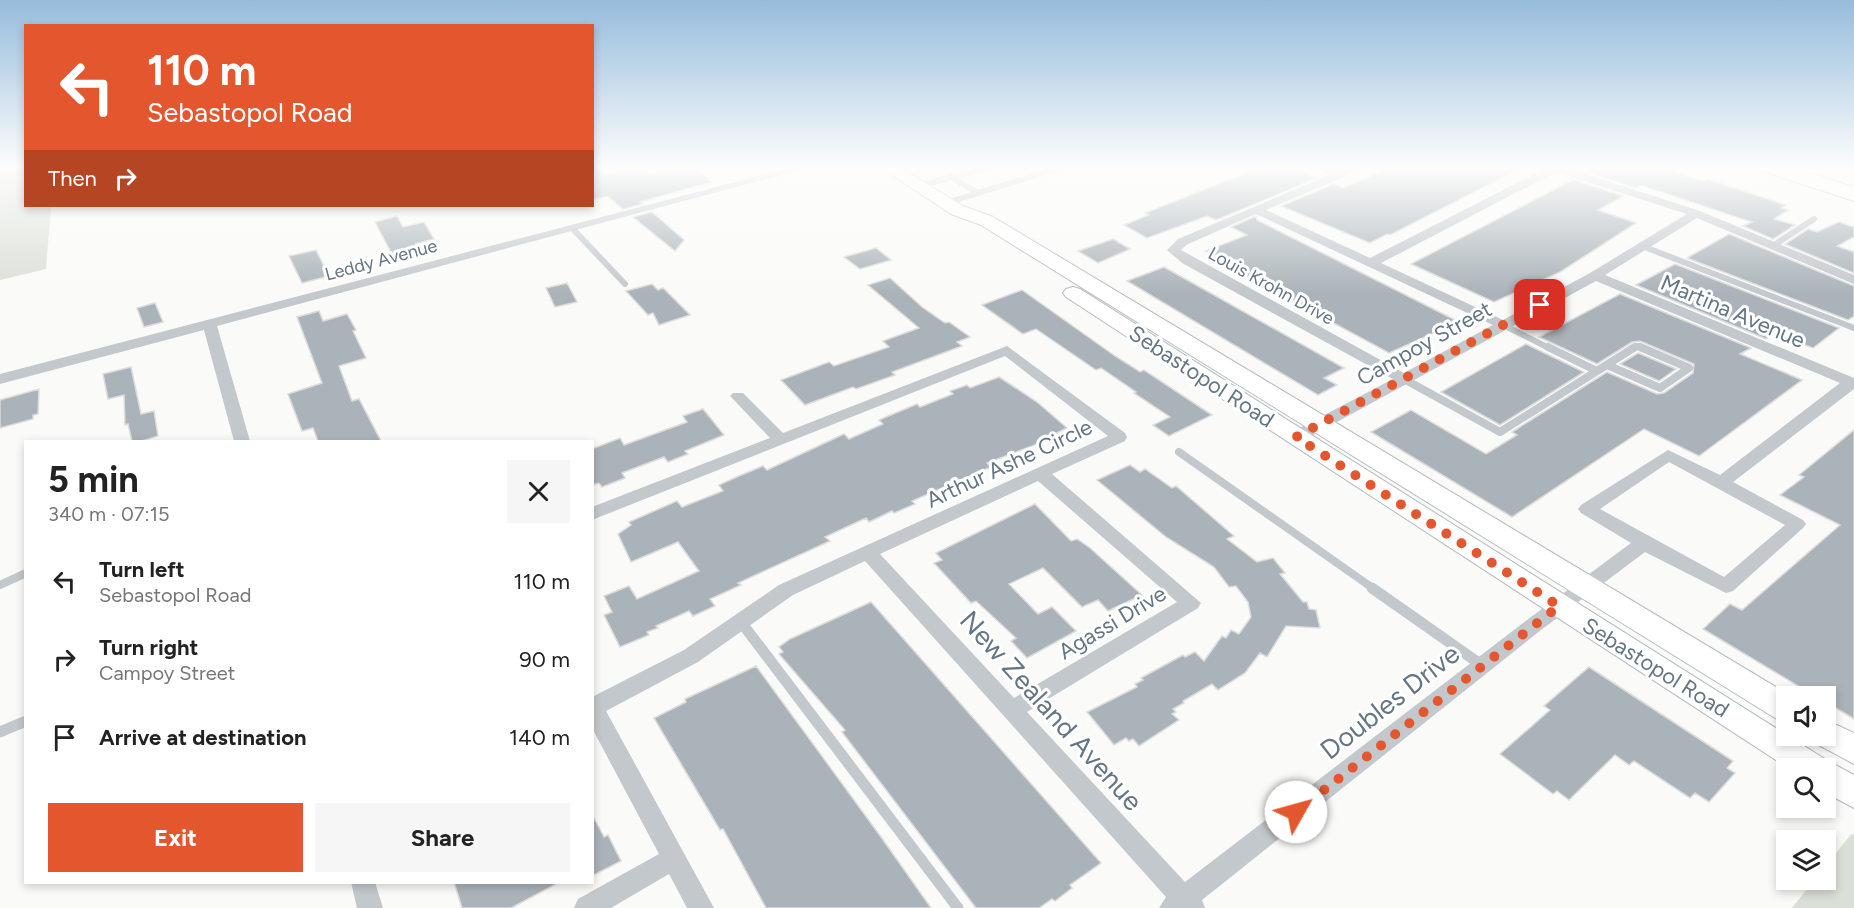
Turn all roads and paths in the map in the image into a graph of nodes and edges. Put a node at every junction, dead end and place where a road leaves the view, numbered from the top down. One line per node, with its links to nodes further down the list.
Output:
1 (644, 209): 9 (street, Leddy Avenue)
2 (953, 209): 26 (main road, Sebastopol Road)
3 (957, 209): 25 (main road, Sebastopol Road)
4 (1473, 209): 12 (street)
5 (1685, 209): 7 (street)
6 (1257, 210): 12 (street); 22 (street, Louis Krohn Drive)
7 (1696, 213): 10 (street); 11 (street, Campoy Street)
8 (1814, 219): 10 (lane)
9 (573, 228): 15 (lane); 16 (street, Leddy Avenue)
10 (1774, 245): 14 (street)
11 (1642, 246): 13 (street, Campoy Street); 18 (lane)
12 (1371, 263): 17 (street)
13 (1595, 276): 17 (street, Campoy Street); 23 (street, Martina Avenue)
14 (1854, 280)
15 (625, 284)
16 (209, 323): 21 (street, Leddy Avenue); 28 (street)
17 (1503, 325): 20 (lane); 22 (street, Campoy Street)
18 (1854, 328)
19 (1607, 365): 19 (lane); 20 (lane)
20 (1597, 371): 22 (lane)
21 (0, 379)
22 (1404, 379): 25 (street, Campoy Street)
23 (1852, 383): 31 (street)
24 (738, 396): 27 (street)
25 (1322, 424): 26 (street, Campoy Street); 37 (main road, Sebastopol Road)
26 (1296, 437): 38 (main road, Sebastopol Road)
27 (780, 439): 30 (street, Arthur Ashe Circle); 32 (street, Arthur Ashe Circle)
28 (242, 440)
29 (1179, 452): 40 (lane)
30 (1040, 473): 34 (street, Arthur Ashe Circle); 44 (street, Agassi Drive)
31 (1721, 483): 33 (street); 33 (street)
32 (594, 513)
33 (1644, 543): 37 (street, Doubles Drive)
34 (868, 553): 39 (street, Arthur Ashe Circle); 44 (street, New Zealand Avenue)
35 (24, 574): 36 (lane)
36 (0, 585)
37 (1587, 585): 38 (street, Doubles Drive); 41 (main road, Sebastopol Road)
38 (1559, 606): 40 (street, Doubles Drive); 49 (main road, Sebastopol Road)
39 (741, 622): 42 (street, Arthur Ashe Circle); 58 (lane)
40 (1483, 666): 54 (street, Doubles Drive)
41 (1776, 703)
42 (594, 705)
43 (594, 708): 52 (street)
44 (1012, 710): 54 (street, New Zealand Avenue)
45 (24, 723): 46 (lane)
46 (0, 732)
47 (1836, 739): 48 (main road)
48 (1854, 750)
49 (1799, 758)
50 (1836, 781): 51 (main road)
51 (1854, 793)
52 (674, 858): 56 (street); 57 (street)
53 (364, 884): 55 (street)
54 (1183, 905)
55 (370, 908)
56 (587, 908)
57 (701, 908)
58 (958, 908)

